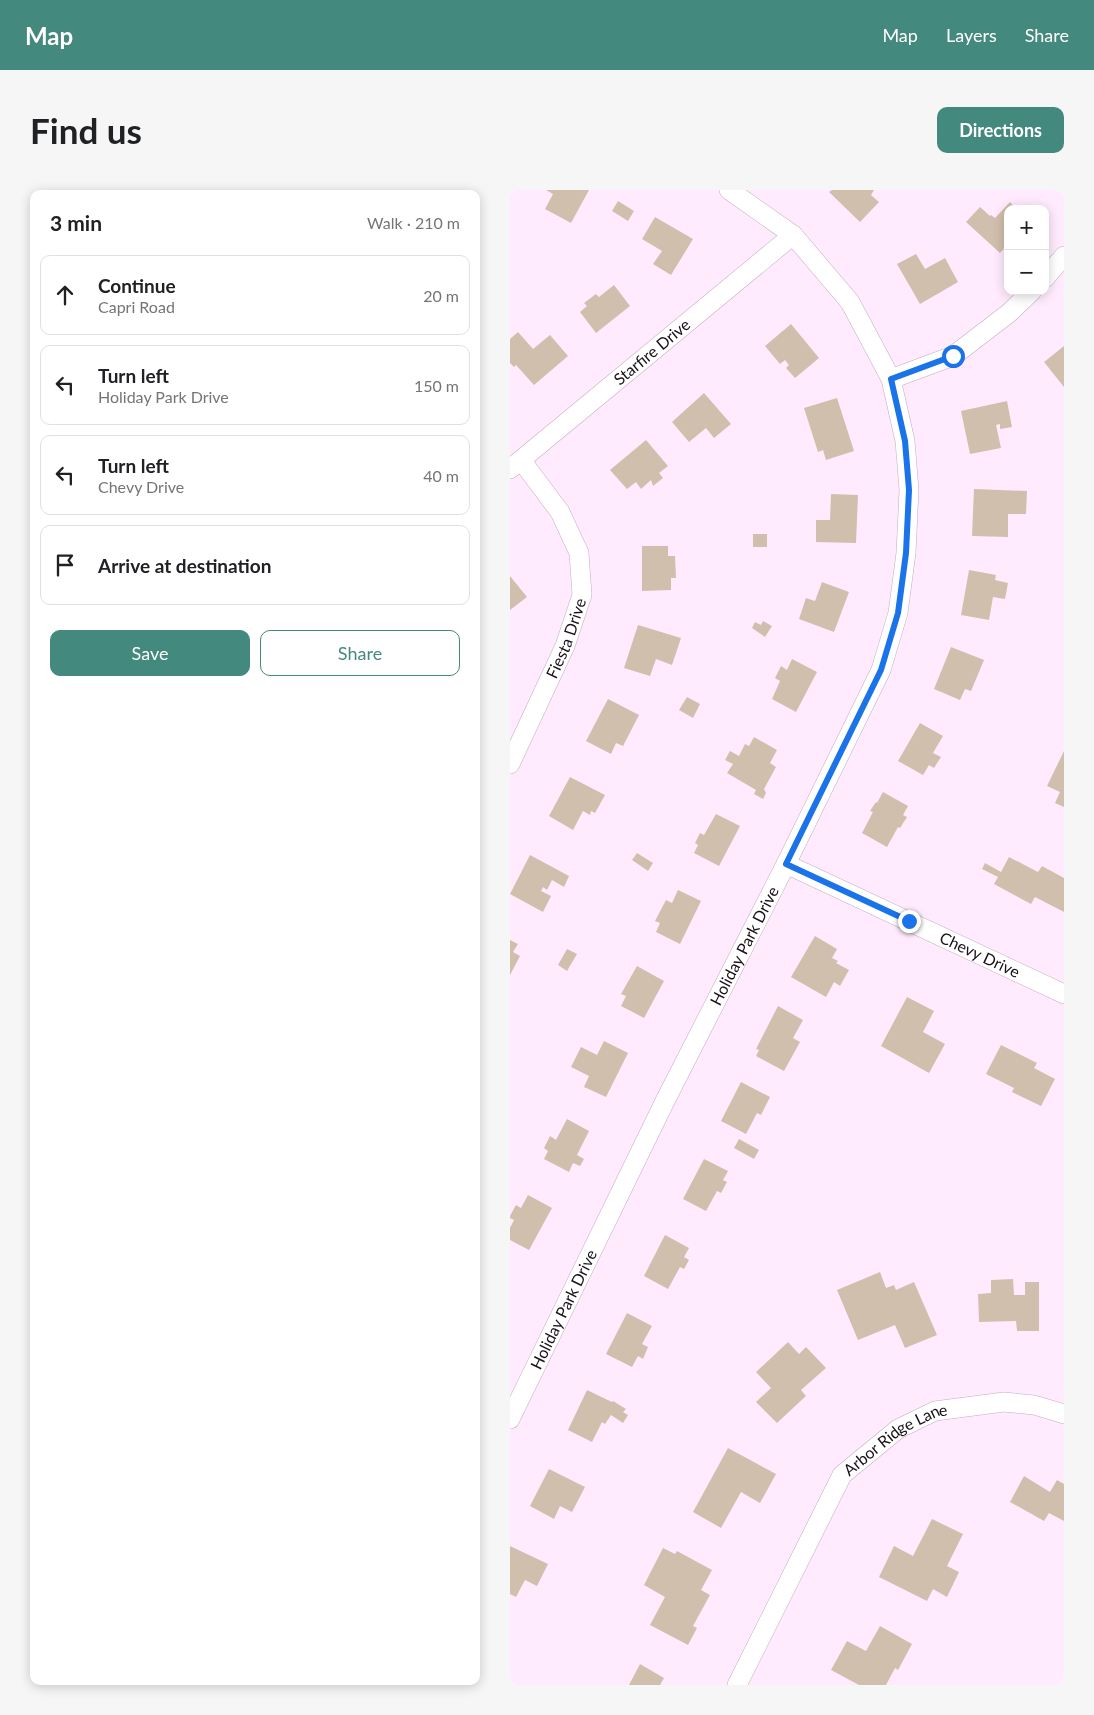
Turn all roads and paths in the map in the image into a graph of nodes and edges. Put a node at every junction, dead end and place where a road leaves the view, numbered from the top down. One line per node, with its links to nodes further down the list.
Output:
1 (729, 190): 2 (street, Holiday Park Drive)
2 (793, 236): 6 (street, Holiday Park Drive); 7 (street, Starfire Drive)
3 (1064, 256): 4 (street)
4 (1049, 273)
5 (1028, 295): 6 (street)
6 (891, 379): 9 (street, Holiday Park Drive)
7 (516, 465): 8 (street, Fiesta Drive)
8 (510, 764)
9 (786, 864): 10 (street, Chevy Drive); 12 (street, Holiday Park Drive)
10 (1064, 994)
11 (1064, 1414): 13 (street, Arbor Ridge Lane)
12 (510, 1419)
13 (737, 1685)

